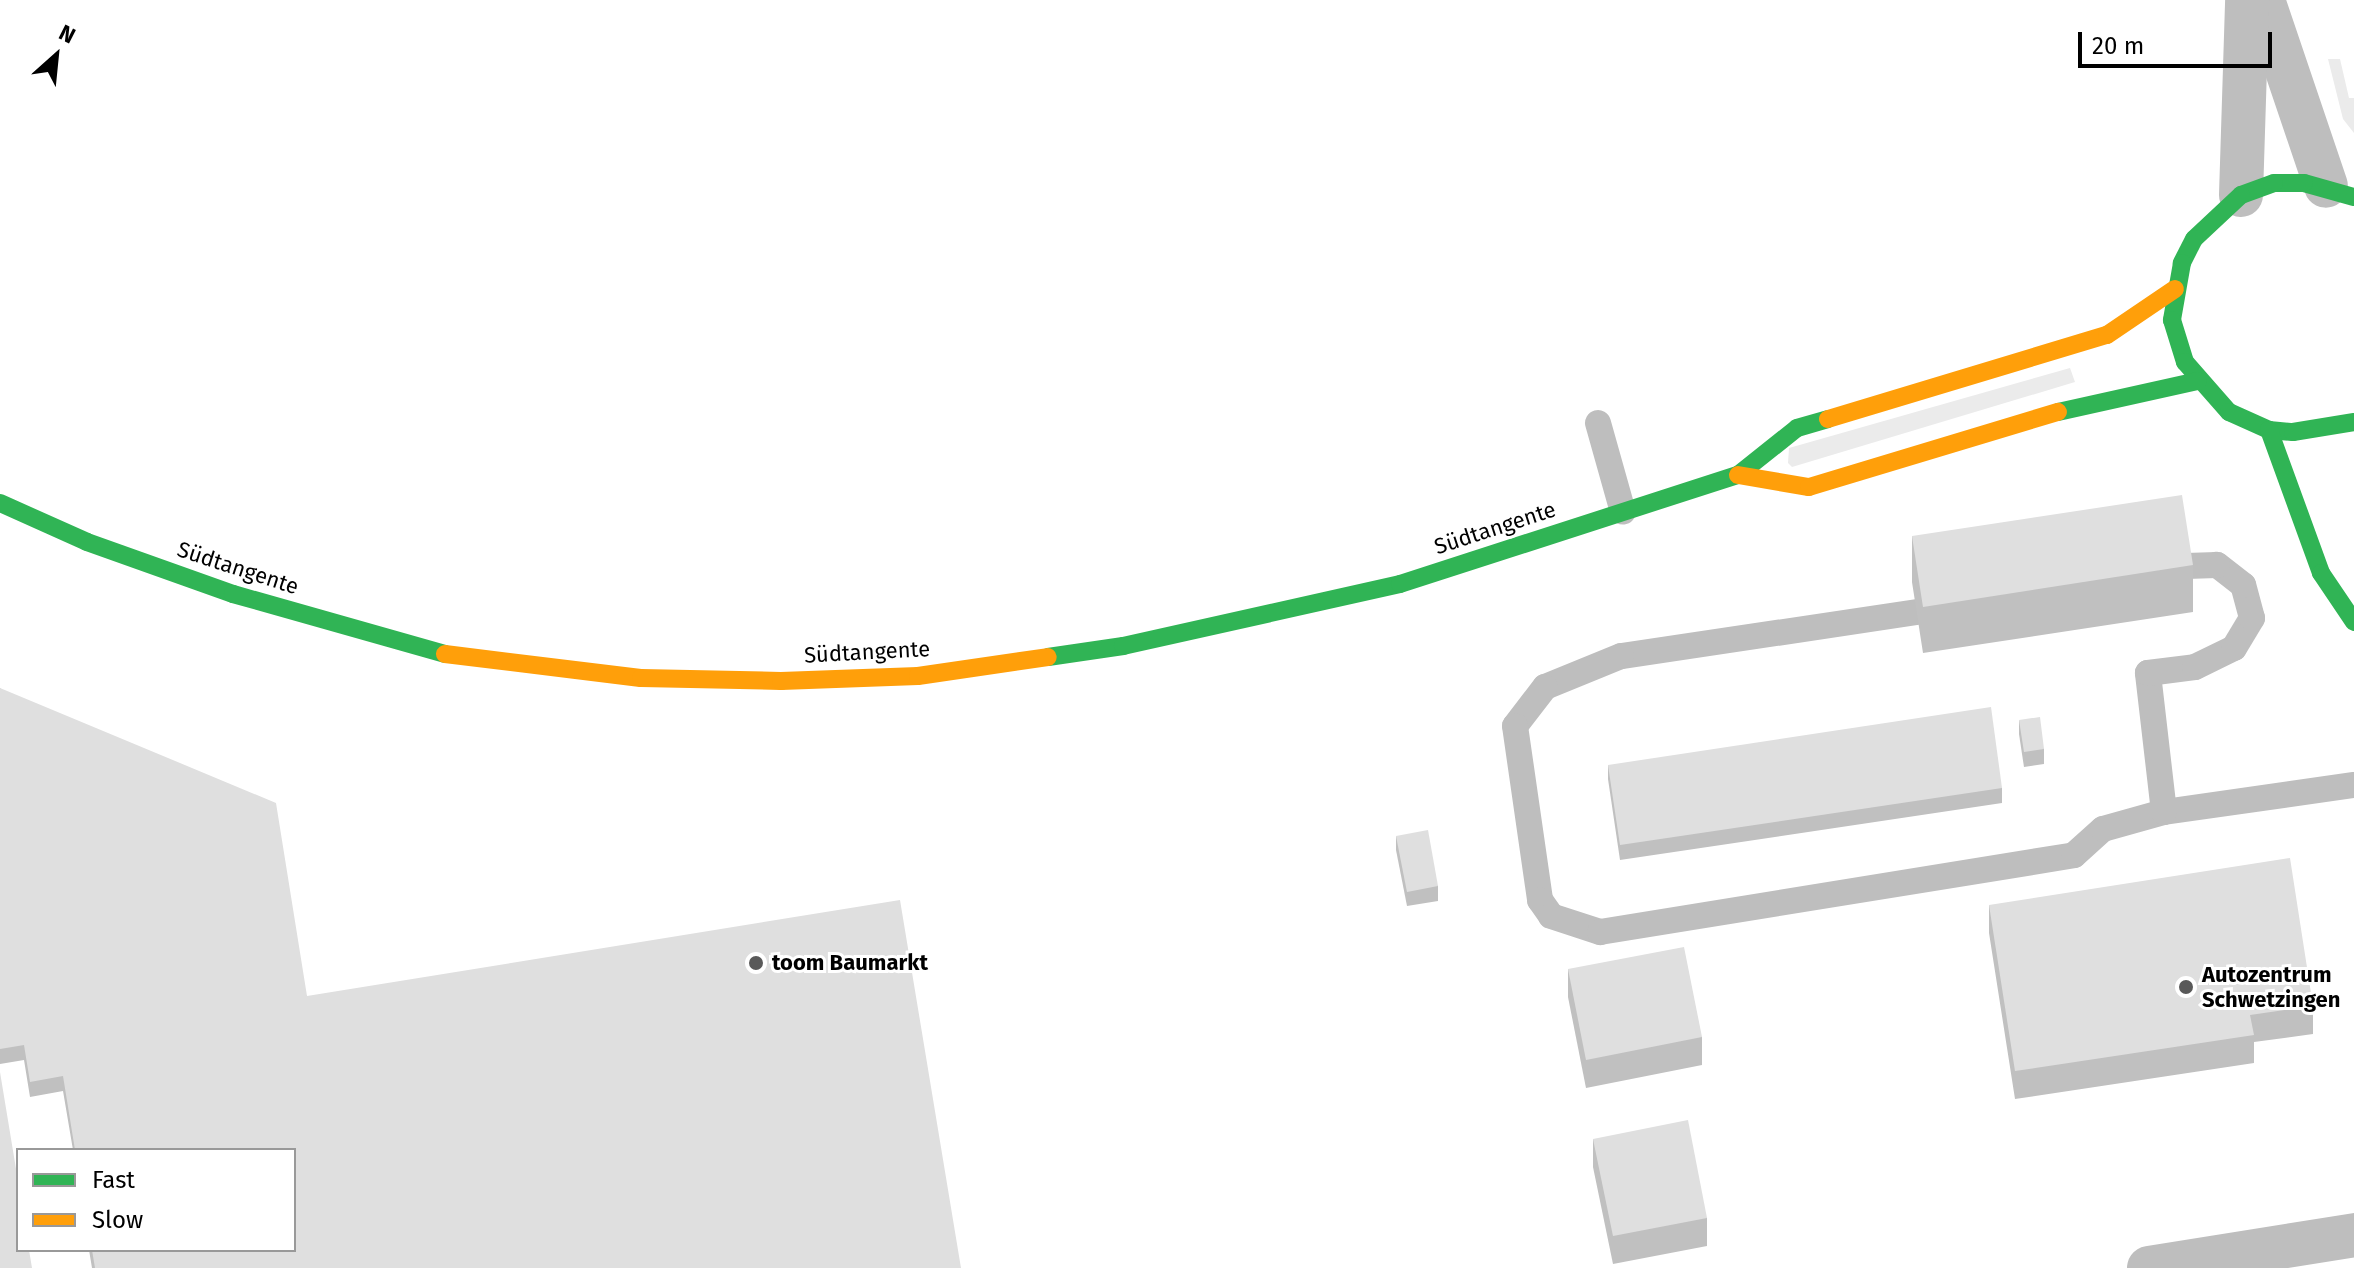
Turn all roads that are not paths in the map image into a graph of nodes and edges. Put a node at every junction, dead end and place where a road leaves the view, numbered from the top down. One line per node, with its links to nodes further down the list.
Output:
1 (2247, 0): 4 (street)
2 (2263, 0): 3 (street)
3 (2340, 191): 4 (main road)
4 (2241, 195): 5 (main road)
5 (2175, 289): 6 (main road); 10 (main road, Südtangente)
6 (2198, 381): 9 (main road); 10 (main road, Südtangente)
7 (2354, 422): 9 (main road)
8 (1598, 423): 12 (lane)
9 (2269, 430): 15 (main road)
10 (1738, 475): 12 (main road, Südtangente)
11 (0, 503): 12 (main road, Südtangente)
12 (1623, 512)
13 (2186, 566): 17 (lane)
14 (1917, 612): 17 (lane)
15 (2354, 622)
16 (2354, 785): 17 (lane)
17 (2164, 812)
18 (2354, 1235): 19 (street)
19 (2149, 1268)

